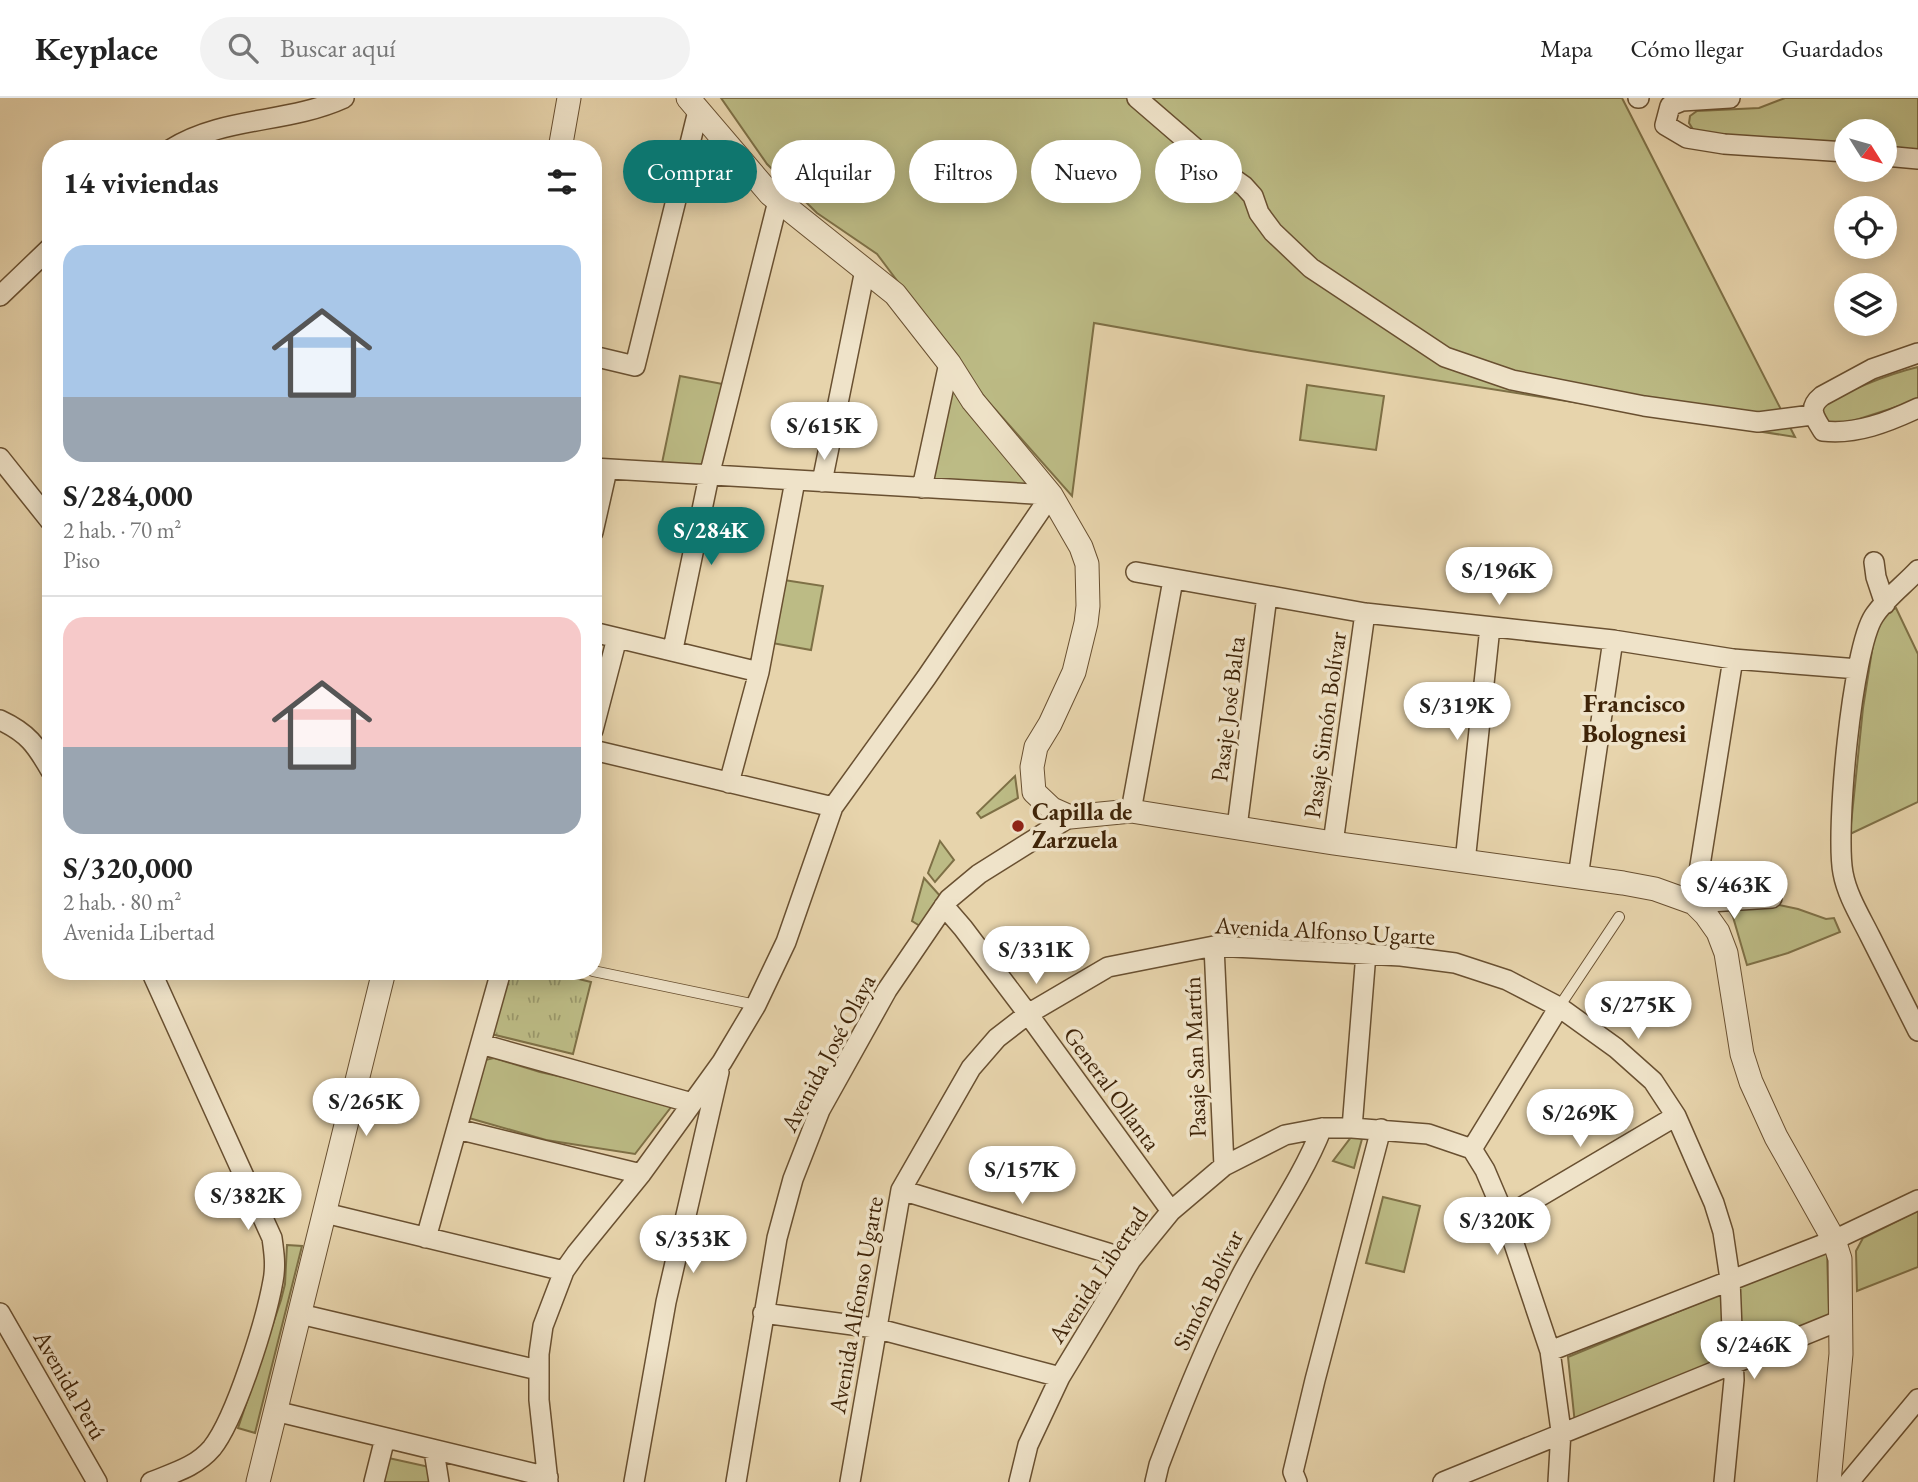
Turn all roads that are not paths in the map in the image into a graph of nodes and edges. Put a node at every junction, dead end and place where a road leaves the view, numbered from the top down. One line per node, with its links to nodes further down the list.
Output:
1 (344, 98): 6 (street)
2 (569, 98): 7 (street)
3 (1137, 98): 21 (street)
4 (1730, 98): 8 (street)
5 (693, 105): 11 (street); 18 (street)
6 (186, 140)
7 (562, 140)
8 (1834, 151)
9 (1897, 157): 10 (street)
10 (1918, 159)
11 (771, 195)
12 (778, 203): 24 (street)
13 (781, 203): 15 (street)
14 (42, 256): 16 (street)
15 (865, 270): 19 (street); 26 (street)
16 (0, 296)
17 (1918, 353): 21 (street)
18 (602, 358)
19 (949, 363): 27 (street); 28 (street)
20 (1918, 408): 21 (street)
21 (1812, 415)
22 (0, 458): 29 (street)
23 (602, 469): 24 (street)
24 (709, 476): 25 (street); 41 (street)
25 (795, 481): 26 (street); 44 (street)
26 (822, 482): 27 (street)
27 (922, 488): 28 (street)
28 (1051, 495): 52 (street); 54 (street)
29 (42, 511)
30 (1874, 562): 35 (street)
31 (1918, 570): 35 (street)
32 (1136, 572): 33 (street)
33 (1173, 580): 34 (street); 53 (street)
34 (1267, 596): 36 (street); 55 (street, Pasaje José Balta)
35 (1885, 604): 43 (street)
36 (1365, 613): 37 (street); 56 (street, Pasaje Simón Bolívar)
37 (1490, 626): 40 (street); 57 (street)
38 (602, 634): 39 (street)
39 (617, 638): 41 (street); 45 (street)
40 (1613, 640): 42 (street); 58 (street)
41 (673, 649): 44 (street)
42 (1733, 659): 43 (street); 60 (street)
43 (1858, 669): 72 (street)
44 (758, 672): 51 (street)
45 (602, 696)
46 (0, 720): 48 (street)
47 (42, 743): 48 (street)
48 (38, 748): 50 (street)
49 (602, 752): 51 (street)
50 (42, 755)
51 (729, 783): 52 (street)
52 (833, 807): 69 (street)
53 (1132, 811): 54 (street); 55 (street)
54 (1070, 817): 61 (street, Avenida José Olaya)
55 (1237, 827): 56 (street)
56 (1334, 844): 57 (street)
57 (1465, 862): 58 (street)
58 (1578, 877): 60 (street)
59 (1772, 898): 60 (street)
60 (1694, 903): 90 (street)
61 (944, 906): 71 (street, General Ollanta); 95 (street, Avenida José Olaya)
62 (1619, 917): 70 (lane)
63 (1214, 946): 64 (street, Avenida Alfonso Ugarte); 71 (street, Avenida Alfonso Ugarte); 82 (street, Pasaje San Martín)
64 (1366, 953): 70 (street, Avenida Alfonso Ugarte); 78 (street)
65 (602, 973): 69 (lane)
66 (155, 980): 111 (street)
67 (382, 980): 87 (street)
68 (499, 980): 73 (street)
69 (756, 1004): 74 (street)
70 (1559, 1007): 76 (street, Avenida Alfonso Ugarte); 81 (street)
71 (1028, 1014): 84 (street, Avenida Alfonso Ugarte); 86 (street, General Ollanta)
72 (1918, 1031)
73 (481, 1044): 75 (street); 79 (street)
74 (722, 1062): 75 (street); 115 (street)
75 (692, 1103): 83 (street)
76 (1676, 1116): 88 (street); 93 (street, Avenida Alfonso Ugarte)
77 (1322, 1128): 78 (street, Avenida Libertad); 82 (street, Avenida Libertad); 119 (street, Simón Bolívar)
78 (1352, 1128): 80 (street, Avenida Libertad)
79 (457, 1129): 83 (street); 89 (street)
80 (1381, 1129): 81 (street, Avenida Libertad); 120 (street)
81 (1472, 1149): 88 (street)
82 (1224, 1166): 86 (street, Avenida Libertad)
83 (641, 1174): 92 (street)
84 (901, 1190): 91 (street); 98 (street, Avenida Alfonso Ugarte)
85 (1918, 1200): 90 (street)
86 (1171, 1211): 91 (street, Avenida Libertad)
87 (325, 1213): 89 (street); 96 (street)
88 (1505, 1217): 99 (street)
89 (426, 1238): 92 (street)
90 (1834, 1240): 93 (street); 97 (street)
91 (1131, 1260): 102 (street, Avenida Libertad)
92 (564, 1271): 101 (street)
93 (1730, 1279): 99 (street); 100 (street, Avenida Alfonso Ugarte)
94 (0, 1312): 110 (street, Avenida Perú)
95 (763, 1313): 98 (street); 116 (street, Avenida José Olaya)
96 (300, 1314): 101 (street); 104 (street)
97 (1841, 1320): 100 (street); 124 (street)
98 (875, 1328): 102 (street); 117 (street, Avenida Alfonso Ugarte)
99 (1550, 1351): 105 (street)
100 (1734, 1364): 105 (street); 123 (street, Avenida Alfonso Ugarte)
101 (538, 1370): 109 (street)
102 (1060, 1377): 118 (street, Avenida Libertad)
103 (1918, 1399): 125 (street)
104 (275, 1411): 106 (street); 112 (street)
105 (1561, 1434): 108 (street); 122 (street)
106 (385, 1438): 107 (street); 113 (street)
107 (434, 1451): 109 (street); 114 (street)
108 (1461, 1478): 121 (street)
109 (548, 1480)
110 (97, 1482)
111 (151, 1482)
112 (258, 1482)
113 (374, 1482)
114 (439, 1482)
115 (634, 1482)
116 (736, 1482)
117 (850, 1482)
118 (1018, 1482)
119 (1155, 1482)
120 (1297, 1482)
121 (1443, 1482)
122 (1558, 1482)
123 (1724, 1482)
124 (1829, 1482)
125 (1849, 1482)

